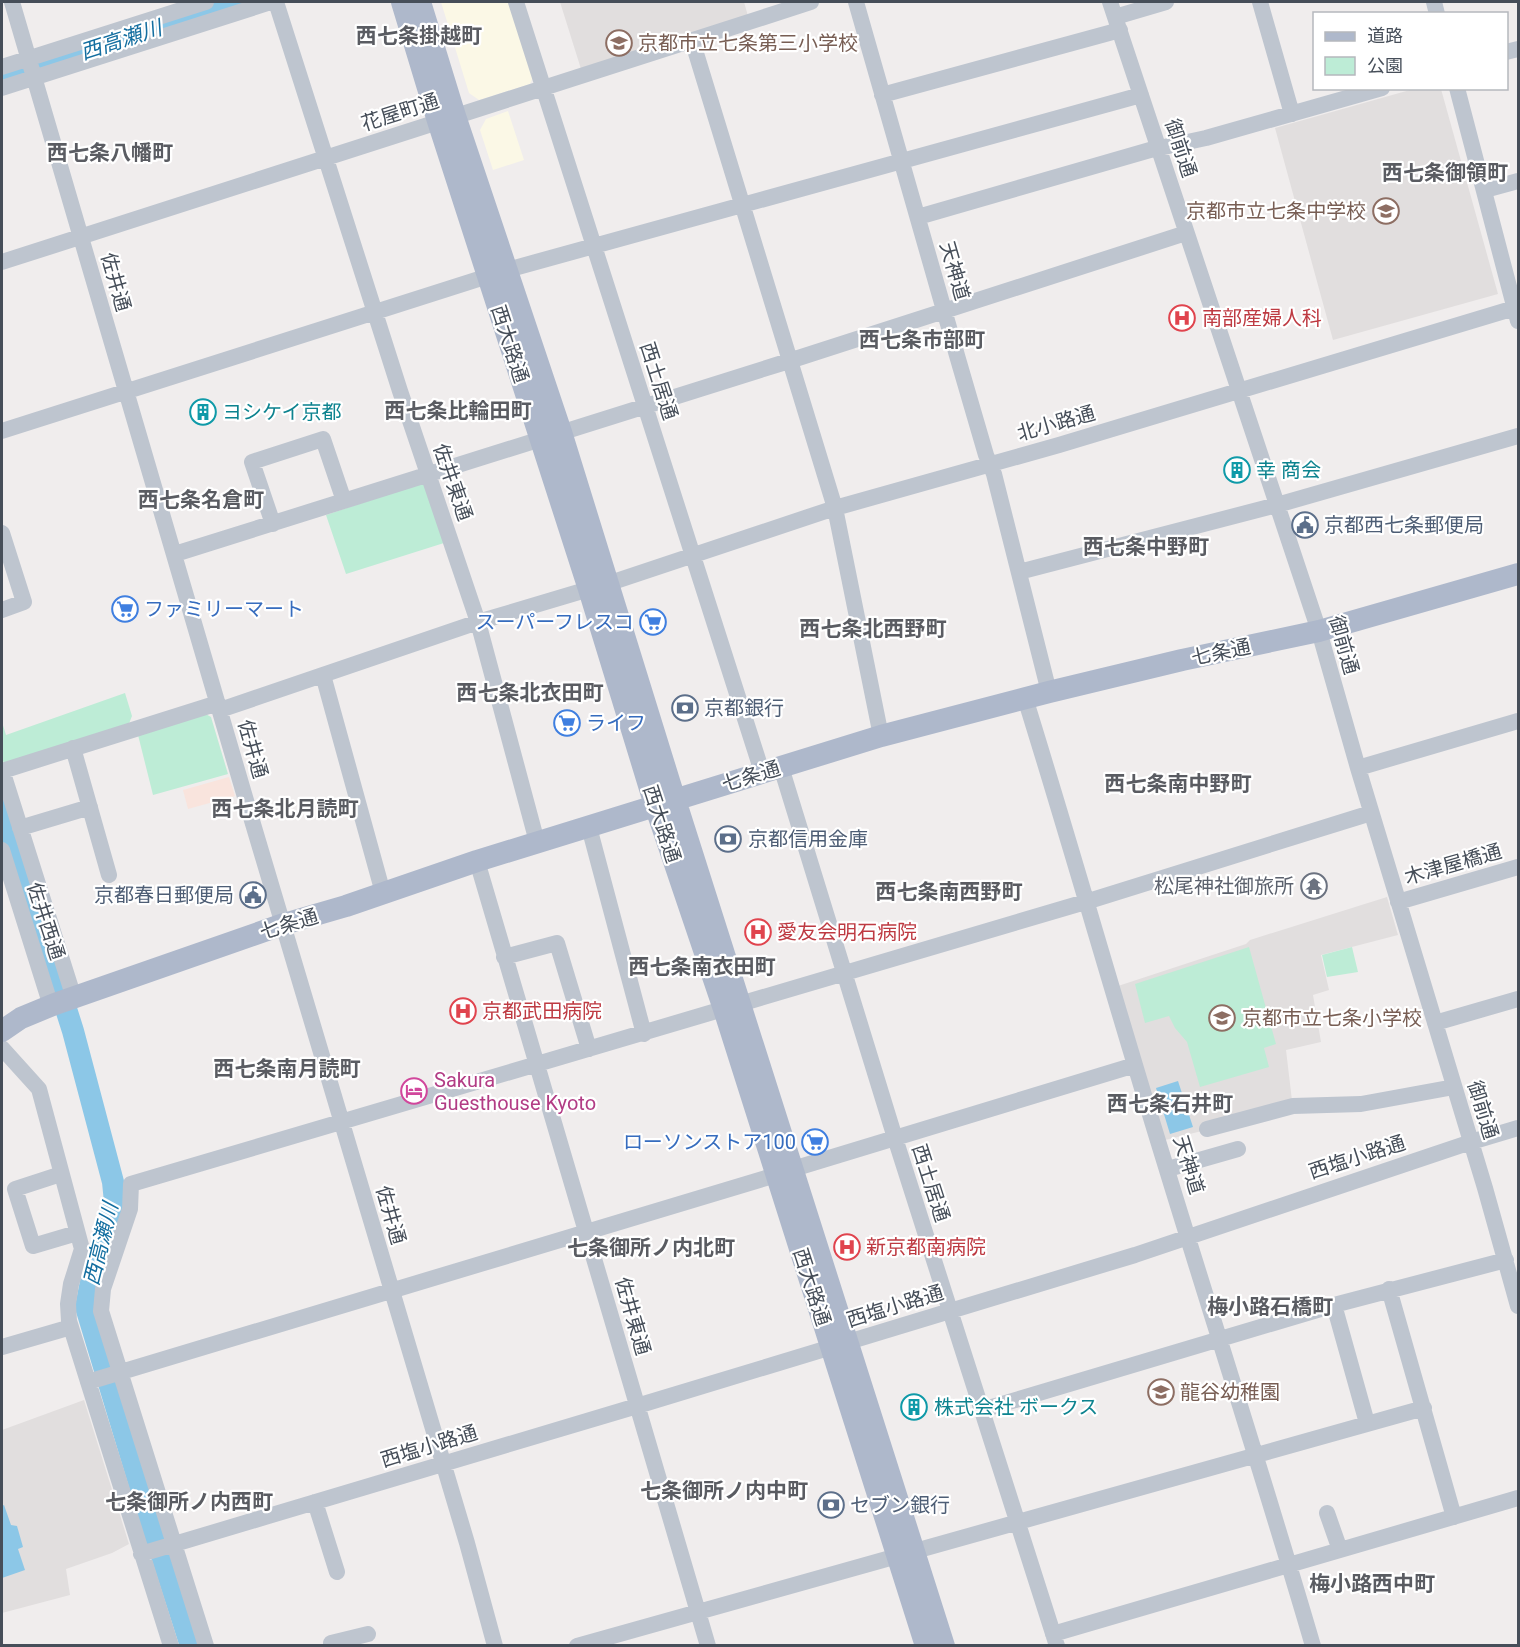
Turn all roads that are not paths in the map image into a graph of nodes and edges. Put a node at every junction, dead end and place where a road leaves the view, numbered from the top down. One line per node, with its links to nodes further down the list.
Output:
1 (12, 2): 14 (street, 佐井通)
2 (206, 2): 14 (street)
3 (274, 2): 14 (street); 24 (street, 佐井東通)
4 (402, 2): 22 (main road, 西大路通)
5 (420, 2): 22 (main road, 西大路通)
6 (516, 2): 15 (street, 西土居通)
7 (811, 2): 12 (street, 花屋町通)
8 (856, 2): 19 (street, 天神道)
9 (1166, 2): 11 (street)
10 (1260, 2): 21 (street)
11 (1115, 16): 19 (street); 20 (street, 御前通)
12 (692, 40): 15 (street, 花屋町通); 28 (street)
13 (2, 67): 14 (street)
14 (31, 68): 16 (street); 31 (street, 佐井通)
15 (543, 87): 22 (street, 花屋町通); 32 (street, 西土居通)
16 (2, 88)
17 (1375, 90): 21 (street)
18 (1458, 90): 27 (street)
19 (882, 95): 25 (street, 天神道)
20 (1141, 95): 23 (street, 御前通); 25 (street)
21 (1292, 114): 23 (street)
22 (446, 119): 24 (street, 花屋町通); 34 (main road, 西大路通)
23 (1159, 148): 29 (street); 30 (street, 御前通)
24 (325, 159): 31 (street, 花屋町通); 36 (street, 佐井東通)
25 (901, 161): 28 (street); 29 (street, 天神道)
26 (1518, 181): 27 (street)
27 (1485, 190): 37 (street)
28 (741, 205): 32 (street); 38 (street)
29 (918, 217): 35 (street, 天神道)
30 (1186, 233): 35 (street); 40 (street, 御前通)
31 (80, 236): 33 (street, 花屋町通); 39 (street, 佐井通)
32 (593, 246): 34 (street); 41 (street, 西土居通)
33 (2, 262)
34 (498, 273): 36 (street); 43 (main road, 西大路通)
35 (945, 311): 38 (street); 45 (street, 天神道)
36 (375, 312): 39 (street); 46 (street, 佐井東通)
37 (1517, 312): 40 (street, 北小路通)
38 (789, 361): 41 (street); 49 (street)
39 (126, 391): 42 (street); 52 (street, 佐井通)
40 (1240, 391): 45 (street, 北小路通); 48 (street, 御前通)
41 (645, 406): 43 (street); 53 (street, 西土居通)
42 (2, 431)
43 (550, 436): 46 (street); 56 (main road, 西大路通)
44 (1518, 436): 48 (street)
45 (990, 464): 49 (street, 北小路通); 54 (street, 天神道)
46 (428, 475): 47 (street); 58 (street, 佐井東通)
47 (344, 501): 50 (street); 50 (street)
48 (1277, 505): 54 (street); 59 (street, 御前通)
49 (835, 508): 53 (street, 北小路通); 65 (street)
50 (273, 524): 52 (street)
51 (2, 532): 57 (street)
52 (175, 555): 63 (street, 佐井通)
53 (692, 556): 56 (street, 北小路通); 68 (street, 西土居通)
54 (1020, 572): 61 (street, 天神道)
55 (1518, 574): 59 (main road, 七条通)
56 (598, 587): 58 (street, 北小路通); 70 (main road, 西大路通)
57 (2, 610)
58 (478, 622): 60 (street, 北小路通); 75 (street, 佐井東通)
59 (1319, 630): 61 (main road, 七条通); 67 (street, 御前通)
60 (323, 675): 63 (street, 北小路通); 80 (street)
61 (1049, 692): 62 (main road, 七条通)
62 (1024, 698): 65 (main road, 七条通); 81 (street, 天神道)
63 (219, 706): 66 (street, 北小路通); 83 (street, 佐井通)
64 (1518, 721): 67 (street)
65 (881, 736): 68 (main road, 七条通)
66 (73, 748): 69 (street, 北小路通); 71 (street)
67 (1358, 768): 72 (street, 御前通)
68 (771, 769): 70 (main road, 七条通); 85 (street, 西土居通)
69 (2, 770): 74 (street)
70 (665, 802): 73 (main road, 七条通); 88 (main road, 西大路通)
71 (90, 807): 74 (street); 79 (street)
72 (1371, 813): 81 (street); 82 (street, 御前通)
73 (589, 827): 75 (main road, 七条通); 91 (street)
74 (21, 828): 87 (street)
75 (537, 842): 77 (main road, 七条通)
76 (2, 850): 87 (street, 佐井西通)
77 (477, 861): 80 (main road, 七条通); 84 (street, 佐井東通)
78 (1518, 867): 82 (street, 木津屋橋通)
79 (109, 875)
80 (383, 893): 83 (main road, 七条通)
81 (1088, 901): 85 (street); 95 (street, 天神道)
82 (1398, 902): 89 (street, 御前通)
83 (284, 924): 87 (main road, 七条通); 97 (street, 佐井通)
84 (504, 957): 93 (street); 94 (street, 佐井東通)
85 (844, 974): 88 (street); 100 (street, 西土居通)
86 (1518, 999): 89 (street)
87 (60, 1003): 90 (main road, 七条通)
88 (732, 1007): 91 (street); 104 (main road, 西大路通)
89 (1435, 1023): 96 (street, 御前通)
90 (2, 1031)
91 (644, 1034): 93 (street)
92 (2, 1048): 105 (street)
93 (590, 1049): 94 (street)
94 (536, 1065): 97 (street); 107 (street, 佐井東通)
95 (1135, 1065): 100 (street); 103 (street, 天神道)
96 (1454, 1087): 99 (street); 101 (street, 御前通)
97 (342, 1122): 111 (street, 佐井通); 119 (street)
98 (1518, 1128): 101 (street, 西塩小路通)
99 (1207, 1129)
100 (895, 1138): 104 (street); 114 (street, 西土居通)
101 (1471, 1142): 108 (street, 西塩小路通); 109 (street, 御前通)
102 (1238, 1149): 103 (street)
103 (1168, 1170): 108 (street, 天神道)
104 (785, 1172): 107 (street); 117 (main road, 西大路通)
105 (61, 1174): 106 (street); 106 (street)
106 (77, 1233): 115 (street)
107 (586, 1233): 111 (street); 121 (street, 佐井東通)
108 (1189, 1237): 114 (street, 西塩小路通); 116 (street, 天神道)
109 (1506, 1260): 110 (street); 113 (street, 御前通)
110 (1389, 1289): 112 (street); 122 (street)
111 (392, 1292): 119 (street); 126 (street, 佐井通)
112 (1334, 1305): 116 (street); 124 (street)
113 (1518, 1306)
114 (951, 1310): 117 (street, 西塩小路通); 123 (street, 西土居通)
115 (70, 1327): 118 (street); 120 (street)
116 (1219, 1337): 123 (street); 125 (street, 天神道)
117 (839, 1345): 121 (street, 西塩小路通); 134 (main road, 西大路通)
118 (2, 1347)
119 (119, 1373): 120 (street); 132 (street)
120 (88, 1382): 135 (street)
121 (638, 1406): 126 (street, 西塩小路通); 138 (street, 佐井東通)
122 (1424, 1408): 124 (street); 130 (street)
123 (982, 1410): 131 (street, 西土居通)
124 (1367, 1423): 125 (street)
125 (1256, 1455): 131 (street); 136 (street, 天神道)
126 (443, 1464): 128 (street, 西塩小路通); 144 (street, 佐井通)
127 (1518, 1498): 130 (street)
128 (315, 1502): 132 (street, 西塩小路通); 137 (street)
129 (1328, 1513): 133 (street)
130 (1454, 1517): 133 (street)
131 (1017, 1522): 134 (street); 140 (street, 西土居通)
132 (174, 1544): 135 (street, 西塩小路通); 142 (street)
133 (1340, 1550): 136 (street)
134 (906, 1553): 138 (street); 147 (main road, 西大路通); 148 (main road, 西大路通)
135 (141, 1554): 141 (street)
136 (1289, 1565): 140 (street); 149 (street, 天神道)
137 (337, 1572)
138 (698, 1612): 145 (street); 146 (street, 佐井東通)
139 (368, 1634): 143 (street)
140 (1055, 1640)
141 (171, 1646)
142 (206, 1646)
143 (332, 1646)
144 (495, 1646)
145 (577, 1646)
146 (708, 1646)
147 (926, 1646)
148 (944, 1646)
149 (1312, 1646)

